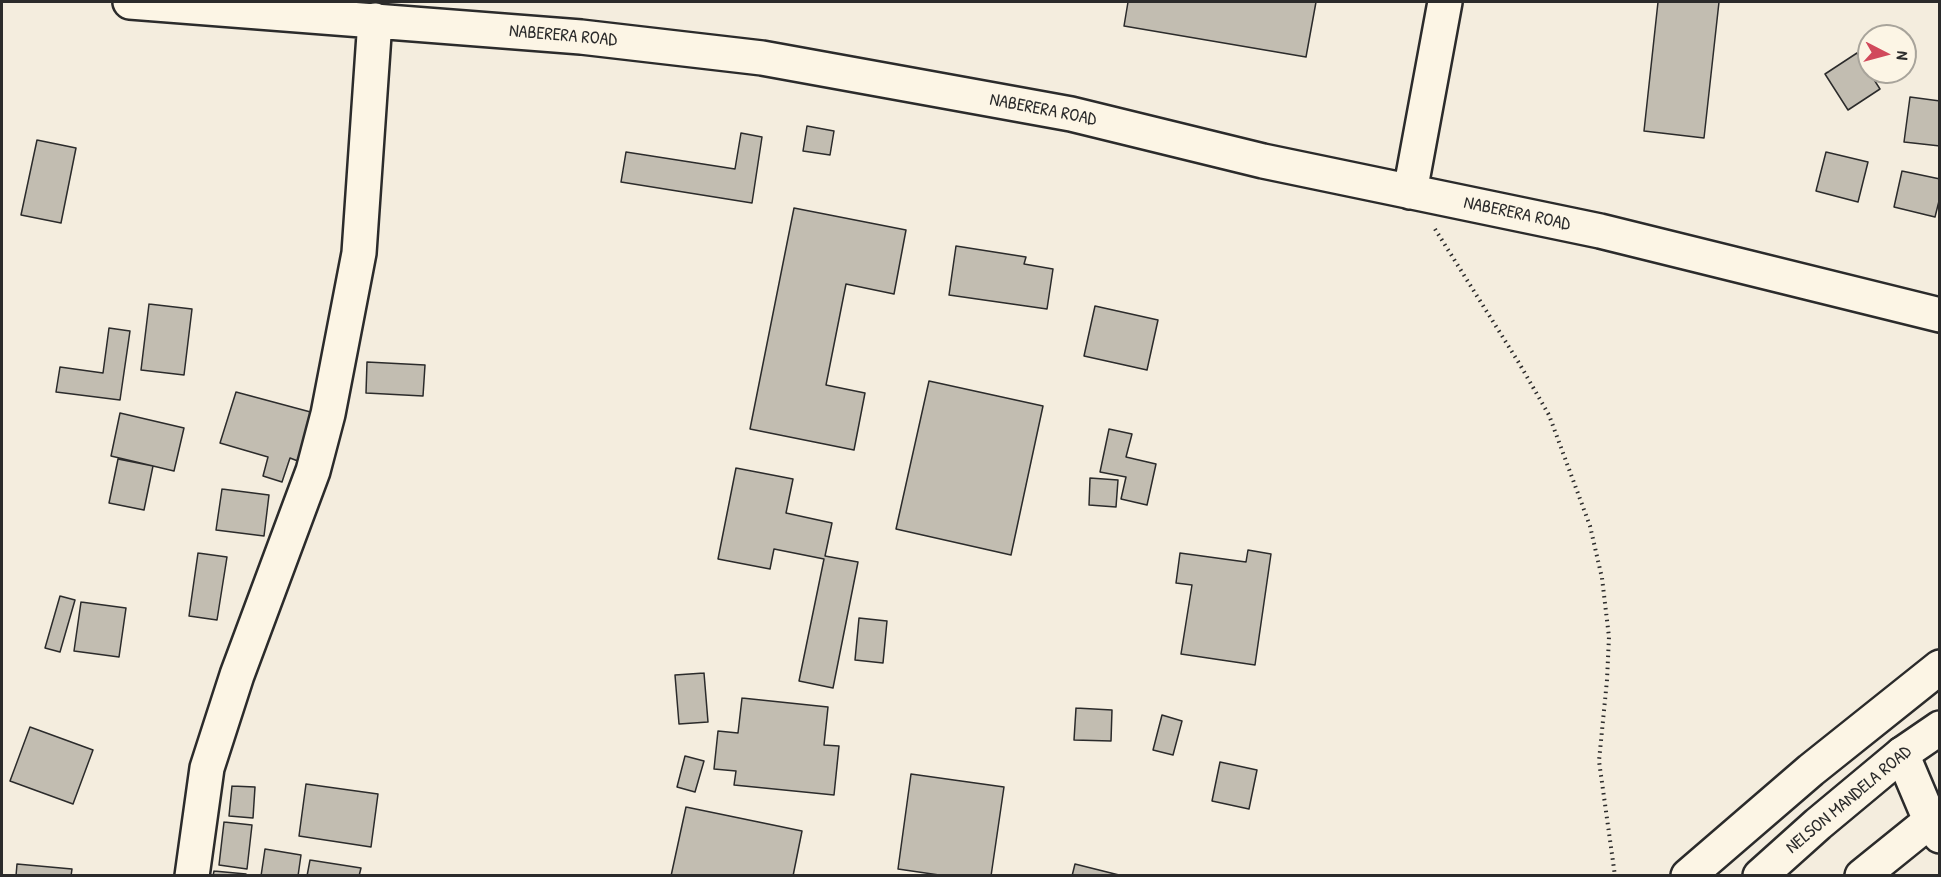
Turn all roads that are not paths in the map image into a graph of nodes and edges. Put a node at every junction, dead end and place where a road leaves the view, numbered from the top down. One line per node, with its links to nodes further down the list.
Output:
1 (130, 2): 4 (street, NABERERA ROAD)
2 (1445, 2): 5 (street)
3 (486, 15): 4 (street, NABERERA ROAD); 5 (street, NABERERA ROAD)
4 (375, 20): 11 (street)
5 (1410, 192): 6 (street, NABERERA ROAD)
6 (1940, 315)
7 (1940, 667): 12 (street)
8 (1940, 728): 9 (street, NELSON MANDELA ROAD)
9 (1902, 754): 10 (street); 13 (street, NELSON MANDELA ROAD)
10 (1936, 823): 14 (street)
11 (192, 876)
12 (1688, 876)
13 (1760, 876)
14 (1862, 876)

